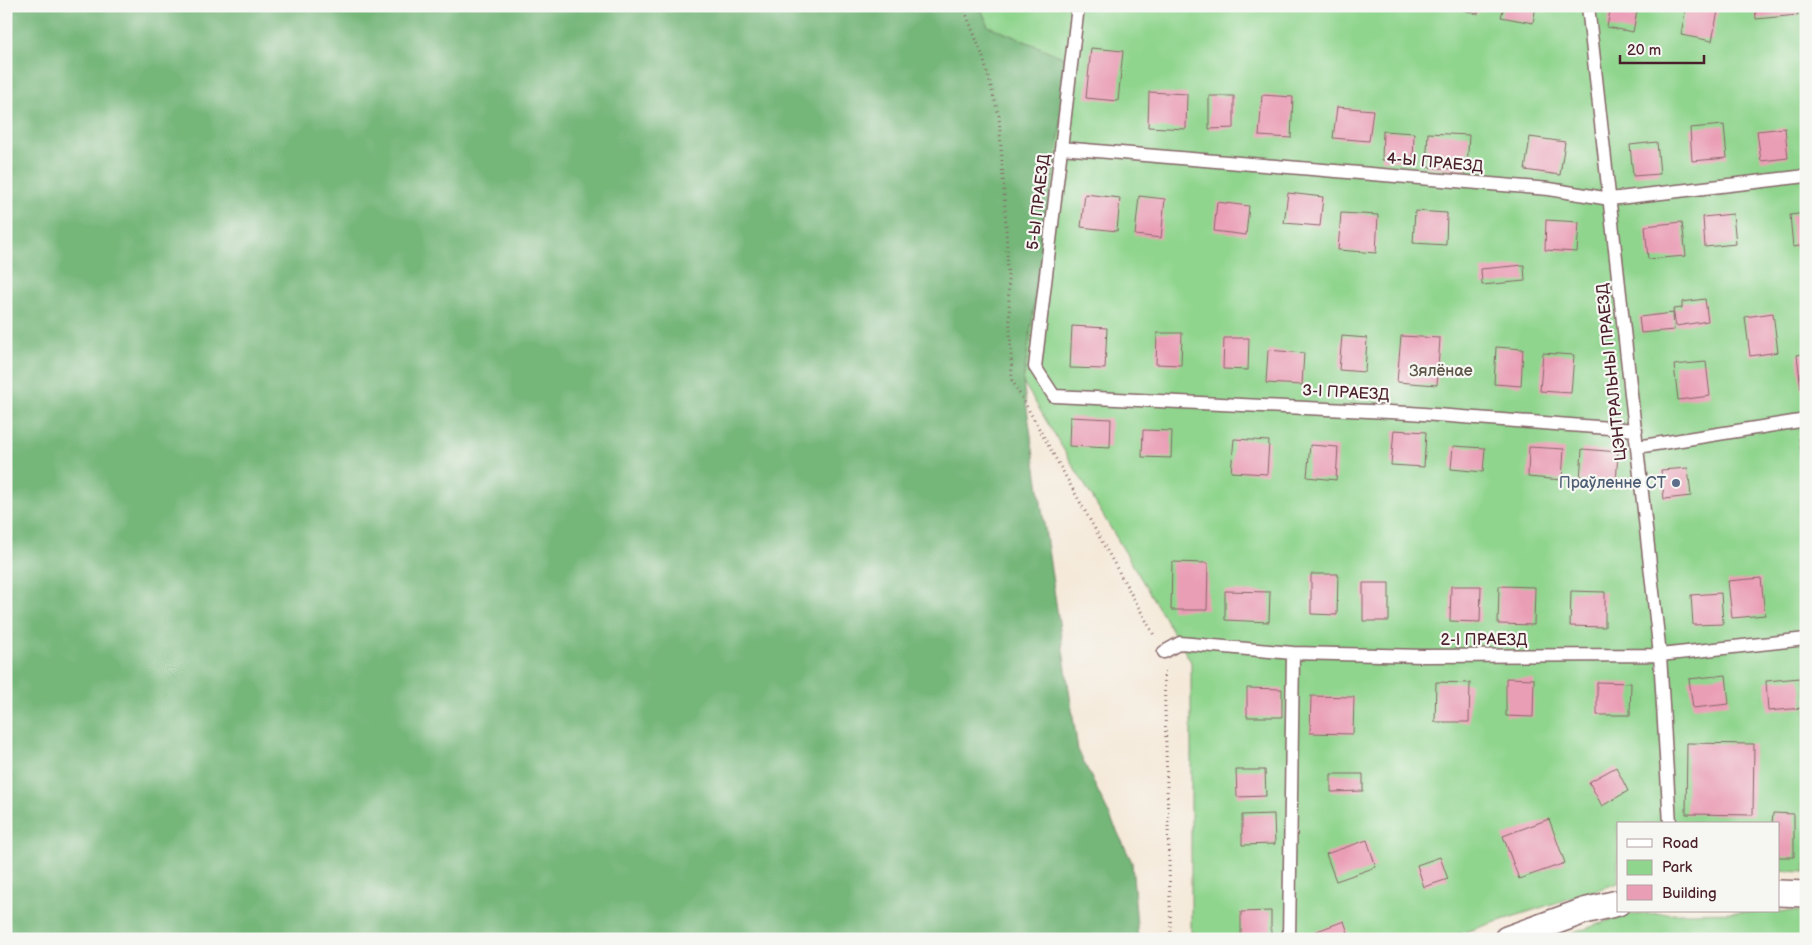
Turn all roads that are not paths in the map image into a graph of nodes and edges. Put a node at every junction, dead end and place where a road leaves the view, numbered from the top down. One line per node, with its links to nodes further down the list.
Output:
1 (1078, 6): 3 (lane, 5-Ы ПРАЕЗД)
2 (1588, 6): 5 (lane, ЦЭНТРАЛЬНЫ ПРАЕЗД)
3 (1061, 148): 5 (lane, 4-Ы ПРАЕЗД); 6 (lane, 5-Ы ПРАЕЗД)
4 (1806, 176): 5 (lane, 4-Ы ПРАЕЗД)
5 (1610, 199): 8 (lane, ЦЭНТРАЛЬНЫ ПРАЕЗД)
6 (1054, 396): 8 (lane, 3-І ПРАЕЗД)
7 (1806, 420): 9 (lane)
8 (1636, 430): 9 (lane, ЦЭНТРАЛЬНЫ ПРАЕЗД)
9 (1637, 447): 13 (lane, ЦЭНТРАЛЬНЫ ПРАЕЗД)
10 (1806, 639): 13 (lane, 2-І ПРАЕЗД)
11 (1164, 652): 12 (lane, 2-І ПРАЕЗД)
12 (1293, 653): 13 (lane, 2-І ПРАЕЗД); 18 (lane)
13 (1660, 655): 14 (lane, ЦЭНТРАЛЬНЫ ПРАЕЗД)
14 (1670, 822)
15 (1780, 893): 16 (street)
16 (1806, 894)
17 (1617, 903): 19 (street)
18 (1289, 939)
19 (1507, 939)

